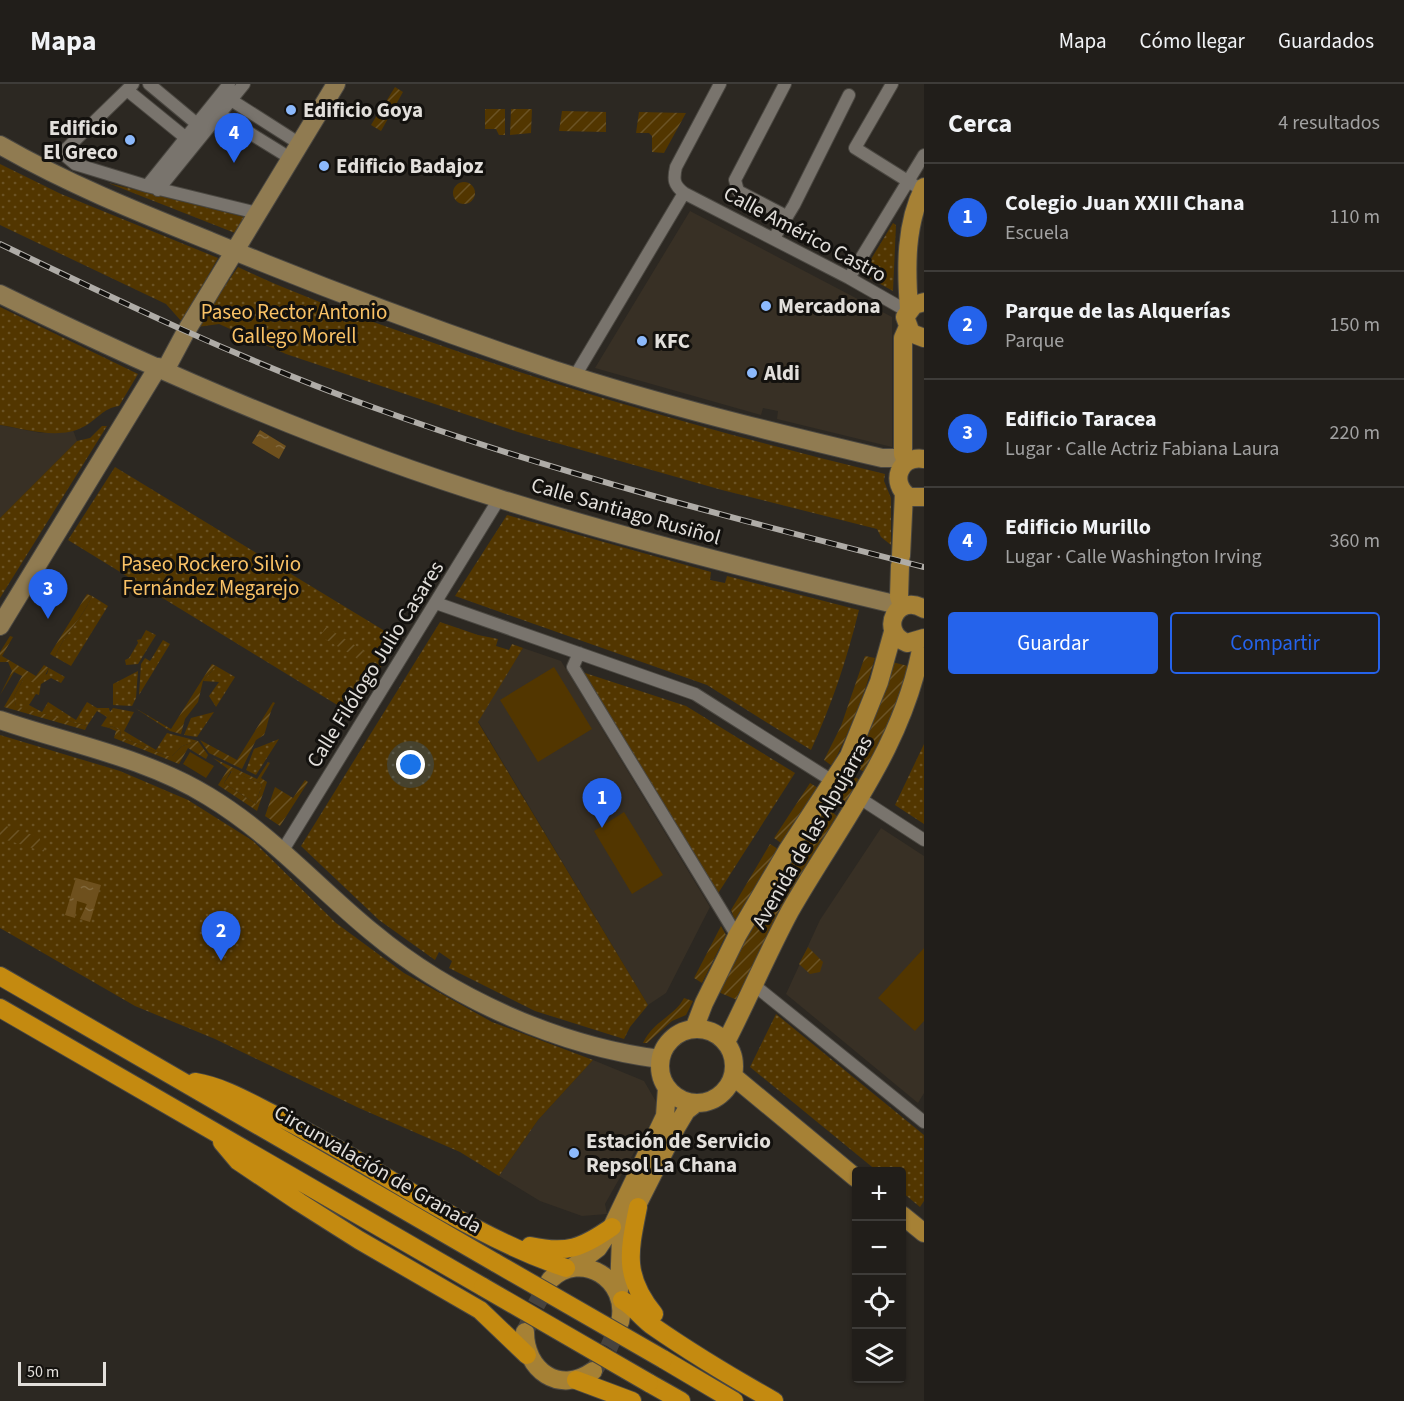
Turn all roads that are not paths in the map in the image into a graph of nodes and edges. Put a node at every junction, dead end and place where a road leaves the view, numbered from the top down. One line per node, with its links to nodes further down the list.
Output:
1 (149, 84): 12 (street)
2 (229, 84): 12 (street)
3 (244, 84): 10 (street)
4 (336, 84): 15 (street)
5 (720, 84): 19 (street)
6 (785, 84): 21 (street)
7 (892, 84): 17 (street)
8 (130, 87): 13 (street); 18 (street)
9 (849, 95): 21 (street)
10 (231, 100): 11 (street); 15 (street)
11 (219, 114): 15 (street); 18 (street)
12 (197, 124): 13 (street)
13 (186, 138): 18 (street)
14 (0, 145): 23 (street)
15 (295, 151): 20 (street)
16 (924, 155): 17 (street)
17 (918, 186): 24 (street); 26 (main road)
18 (152, 188): 20 (street)
19 (684, 193): 22 (street, Calle Américo Castro); 29 (street)
20 (257, 213): 23 (street)
21 (786, 216): 22 (street)
22 (774, 238): 24 (street, Calle Américo Castro)
23 (233, 252): 28 (street); 29 (street)
24 (849, 278): 26 (street, Calle Américo Castro)
25 (7, 297): 28 (street, Calle Santiago Rusiñol)
26 (912, 313): 27 (main road); 30 (main road)
27 (924, 338)
28 (164, 365): 33 (street, Calle Santiago Rusiñol); 37 (street)
29 (575, 376): 30 (street)
30 (904, 463): 31 (main road)
31 (904, 493): 32 (main road); 35 (main road)
32 (924, 498)
33 (499, 499): 34 (street, Calle Filólogo Julio Casares); 35 (street, Calle Santiago Rusiñol)
34 (436, 603): 40 (street); 45 (street, Calle Filólogo Julio Casares)
35 (900, 607): 36 (main road); 38 (main road, Avenida de las Alpujarras)
36 (924, 609)
37 (0, 626)
38 (893, 632): 39 (main road); 42 (main road, Avenida de las Alpujarras)
39 (924, 638): 43 (main road, Avenida de las Alpujarras)
40 (579, 653): 42 (street); 46 (street)
41 (0, 720): 45 (street)
42 (834, 782): 46 (main road, Avenida de las Alpujarras)
43 (861, 799): 44 (street); 48 (main road, Avenida de las Alpujarras)
44 (924, 840)
45 (283, 850): 52 (street)
46 (737, 936): 50 (main road, Avenida de las Alpujarras)
47 (0, 976): 54 (highway, Circunvalación de Granada)
48 (754, 986): 51 (main road, Avenida de las Alpujarras); 57 (street)
49 (0, 1008): 58 (highway)
50 (694, 1029): 51 (main road); 52 (main road)
51 (726, 1042): 53 (main road)
52 (660, 1059): 55 (main road)
53 (733, 1076): 56 (main road); 59 (main road)
54 (179, 1079): 63 (highway); 76 (highway, Circunvalación de Granada, bridge)
55 (667, 1088): 56 (main road); 62 (main road)
56 (695, 1104): 60 (main road)
57 (924, 1122)
58 (215, 1133): 70 (highway); 75 (highway, bridge)
59 (852, 1175)
60 (638, 1207): 67 (main road); 71 (highway)
61 (906, 1218): 64 (main road)
62 (612, 1227): 63 (highway); 65 (main road)
63 (480, 1229): 65 (highway)
64 (923, 1229)
65 (570, 1268): 66 (main road); 67 (main road)
66 (550, 1281)
67 (621, 1296): 68 (main road); 71 (highway)
68 (620, 1322)
69 (525, 1332): 70 (main road)
70 (527, 1355): 73 (main road)
71 (699, 1356): 77 (highway)
72 (593, 1371): 73 (main road)
73 (576, 1380): 74 (highway)
74 (632, 1401)
75 (681, 1401)
76 (734, 1401)
77 (774, 1401)

